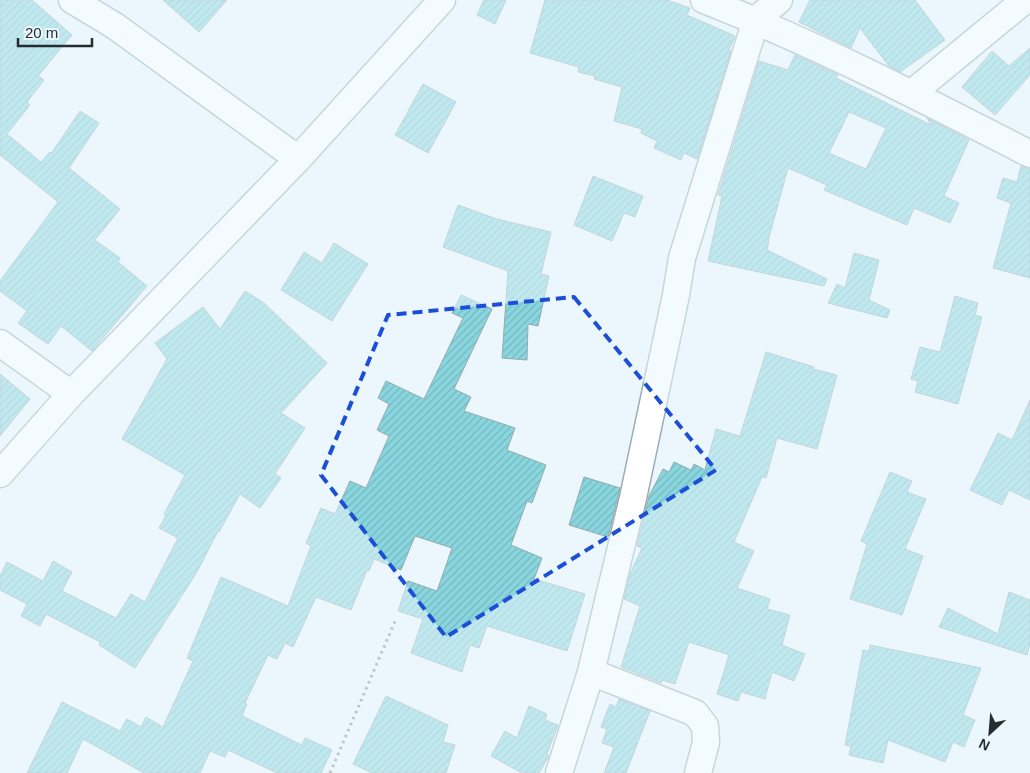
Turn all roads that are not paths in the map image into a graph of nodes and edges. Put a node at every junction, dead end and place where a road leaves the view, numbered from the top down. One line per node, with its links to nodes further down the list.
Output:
1 (72, 0): 9 (street)
2 (442, 0): 9 (street)
3 (704, 0): 6 (street)
4 (779, 0): 6 (street)
5 (1025, 0): 7 (street)
6 (756, 20): 7 (street); 13 (street)
7 (912, 93): 8 (street)
8 (1030, 154)
9 (298, 159): 11 (street)
10 (0, 342): 11 (street)
11 (71, 394): 12 (street)
12 (0, 474)
13 (591, 672): 14 (street); 15 (street)
14 (559, 773)
15 (698, 773)

